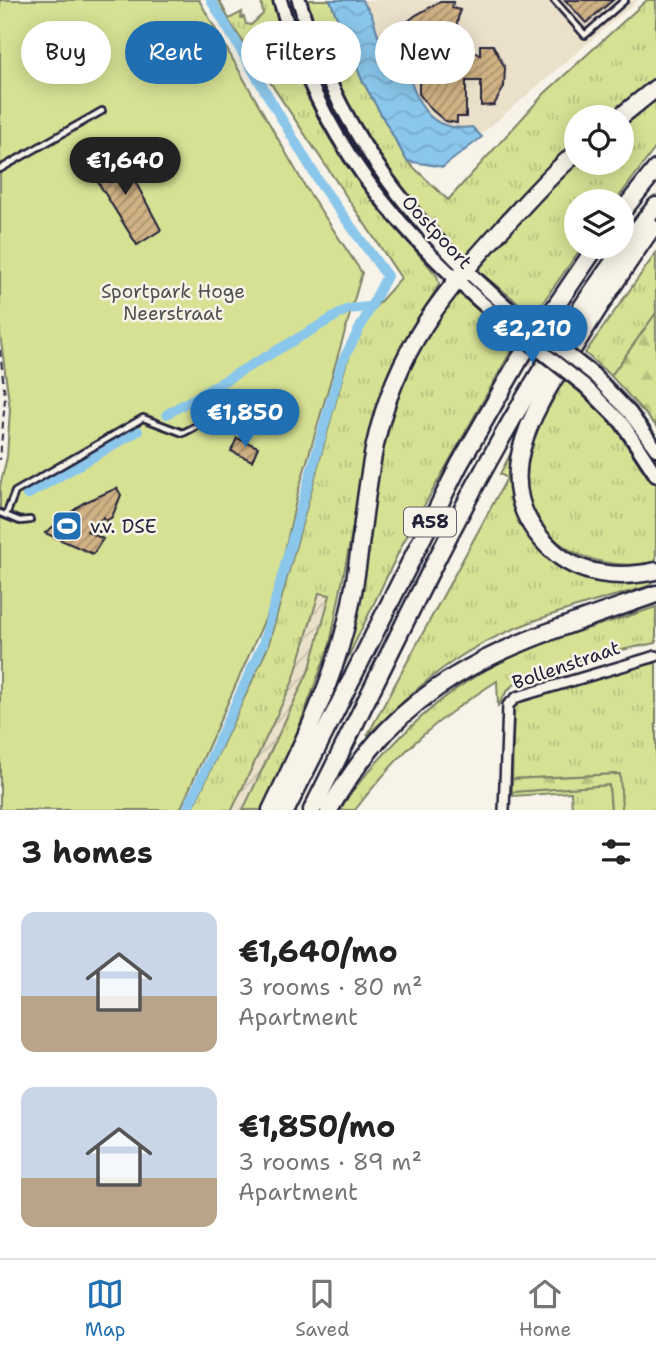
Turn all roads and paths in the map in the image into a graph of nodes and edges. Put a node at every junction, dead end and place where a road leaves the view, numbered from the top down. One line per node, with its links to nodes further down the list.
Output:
1 (280, 0): 15 (main road, Oostpoort)
2 (299, 0): 15 (main road, Oostpoort)
3 (554, 0): 4 (lane)
4 (625, 0)
5 (656, 88): 6 (highway)
6 (634, 106)
7 (102, 111): 9 (lane)
8 (564, 166): 15 (highway)
9 (0, 169)
10 (656, 169): 11 (highway)
11 (634, 197)
12 (656, 206): 30 (highway, A58)
13 (656, 222): 25 (highway)
14 (588, 259): 29 (highway, A58)
15 (460, 275): 20 (main road, Oostpoort, bridge); 22 (main road, Oostpoort, bridge); 28 (highway)
16 (0, 350): 18 (path)
17 (0, 398): 18 (path)
18 (5, 398): 21 (path)
19 (218, 415): 23 (lane)
20 (656, 449)
21 (0, 460)
22 (656, 475)
23 (3, 514): 24 (lane)
24 (30, 520)
25 (656, 571)
26 (656, 594): 31 (highway)
27 (656, 656): 32 (street, Bollenstraat)
28 (271, 810)
29 (285, 810)
30 (312, 810)
31 (329, 810)
32 (505, 810)

